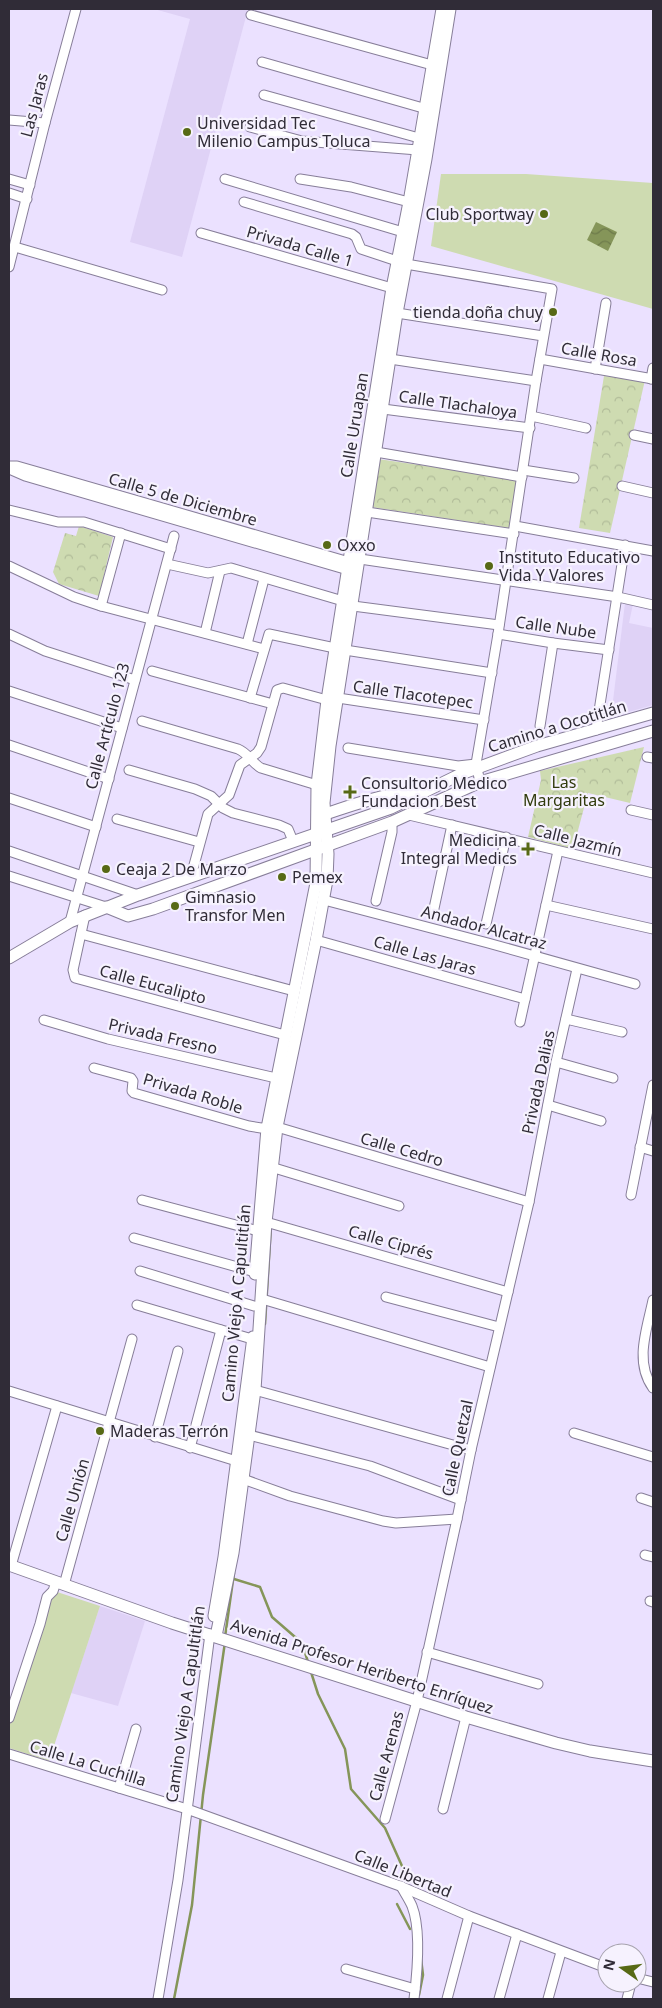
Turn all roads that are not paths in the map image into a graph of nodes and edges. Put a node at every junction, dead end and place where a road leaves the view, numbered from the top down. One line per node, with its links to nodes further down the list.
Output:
1 (76, 9): 10 (street, Las Jaras)
2 (442, 9): 6 (main road, Calle Uruapan)
3 (450, 9): 8 (main road, Calle Uruapan)
4 (251, 15): 6 (street)
5 (262, 62): 8 (street)
6 (432, 65): 8 (main road, Calle Uruapan)
7 (264, 95): 12 (street)
8 (429, 110): 12 (main road, Calle Uruapan); 25 (main road, Calle Uruapan)
9 (9, 120): 10 (street)
10 (45, 123): 17 (street, Las Jaras)
11 (250, 128): 13 (street)
12 (419, 138): 13 (main road, Calle Uruapan)
13 (418, 150): 21 (main road, Calle Uruapan)
14 (9, 178): 17 (street)
15 (225, 179): 22 (street)
16 (300, 179): 21 (street)
17 (30, 185): 19 (street, Las Jaras)
18 (9, 193): 19 (street)
19 (27, 199): 24 (street, Las Jaras)
20 (244, 202): 25 (street)
21 (409, 202): 22 (main road, Calle Uruapan)
22 (403, 232): 25 (main road, Calle Uruapan)
23 (201, 233): 27 (street, Privada Calle 1)
24 (15, 247): 26 (street, Las Jaras); 28 (street)
25 (401, 263): 27 (main road, Calle Uruapan); 30 (main road, Calle Uruapan); 31 (street)
26 (9, 268)
27 (392, 288): 59 (main road, Calle Uruapan)
28 (162, 290)
29 (606, 303): 35 (street)
30 (397, 313): 31 (street); 32 (main road, Calle Uruapan)
31 (543, 336): 33 (street)
32 (390, 359): 37 (street); 38 (main road, Calle Uruapan)
33 (540, 359): 35 (street, Calle Rosa); 37 (street)
34 (653, 368): 36 (street)
35 (595, 369): 36 (street, Calle Rosa)
36 (652, 379)
37 (536, 381): 39 (street)
38 (383, 408): 40 (street, Calle Tlachaloya); 44 (main road, Calle Uruapan)
39 (531, 416): 40 (street); 41 (street)
40 (530, 428): 46 (street)
41 (586, 428)
42 (634, 434): 43 (street)
43 (653, 439)
44 (376, 452): 46 (street); 51 (main road, Calle Uruapan)
45 (9, 467): 59 (street, Calle 5 de Diciembre)
46 (522, 474): 47 (street); 52 (street)
47 (574, 478)
48 (622, 486): 49 (street)
49 (653, 493)
50 (9, 510): 53 (street)
51 (367, 512): 52 (street); 59 (main road, Calle Uruapan)
52 (514, 530): 55 (street); 63 (street)
53 (121, 533): 56 (street); 67 (street)
54 (174, 536): 56 (street, Calle Artículo 123)
55 (625, 545): 57 (street); 64 (street)
56 (171, 549): 58 (street, Calle Artículo 123)
57 (653, 551)
58 (167, 564): 61 (street, Calle Nube); 68 (street, Calle Artículo 123)
59 (352, 564): 63 (street, Calle 5 de Diciembre); 65 (main road, Calle Uruapan)
60 (9, 566): 67 (street)
61 (220, 571): 62 (street, Calle Nube); 70 (street)
62 (264, 579): 65 (street, Calle Nube); 73 (street)
63 (506, 580): 64 (street, Calle 5 de Diciembre); 69 (street)
64 (618, 597): 66 (street, Calle 5 de Diciembre); 76 (street)
65 (348, 603): 69 (street, Calle Nube); 75 (main road, Calle Uruapan)
66 (653, 605)
67 (101, 606): 68 (street)
68 (151, 620): 70 (street); 79 (street, Calle Artículo 123)
69 (499, 630): 72 (street, Calle Nube); 78 (street)
70 (205, 633): 73 (street)
71 (9, 634): 79 (street)
72 (553, 643): 76 (street, Calle Nube); 87 (street)
73 (247, 644): 74 (street)
74 (264, 649): 75 (street); 81 (street)
75 (340, 649): 78 (street); 82 (main road, Calle Uruapan)
76 (609, 650): 89 (street)
77 (152, 671): 81 (street)
78 (492, 673): 85 (street)
79 (135, 680): 88 (street, Calle Artículo 123)
80 (9, 691): 88 (street)
81 (250, 698): 83 (street)
82 (332, 699): 83 (street, Calle Tlacotepec); 85 (street, Calle Tlacotepec); 98 (main road, Calle Uruapan); 103 (main road, Calle Uruapan)
83 (273, 704): 93 (street)
84 (653, 713): 89 (main road, Camino a Ocotitlán)
85 (484, 720): 94 (street)
86 (142, 721): 93 (street)
87 (540, 726)
88 (122, 728): 96 (street, Calle Artículo 123)
89 (596, 730): 94 (main road, Camino a Ocotitlán)
90 (653, 731): 97 (main road, Camino a Ocotitlán)
91 (9, 745): 96 (street)
92 (348, 748): 94 (street)
93 (250, 758): 98 (street); 101 (street)
94 (477, 766): 97 (street); 99 (main road, Camino a Ocotitlán)
95 (129, 770): 101 (street)
96 (108, 779): 109 (street, Calle Artículo 123)
97 (480, 782): 104 (main road, Camino a Ocotitlán)
98 (317, 784): 103 (main road, Calle Uruapan)
99 (419, 796): 103 (main road); 110 (main road, Camino a Ocotitlán)
100 (9, 798): 109 (street)
101 (219, 804): 112 (street); 113 (street)
102 (631, 810): 105 (street)
103 (321, 815): 110 (main road, Calle Uruapan)
104 (409, 815): 107 (main road, Camino a Ocotitlán); 108 (street, Calle Jazmín)
105 (653, 815)
106 (117, 819): 113 (street)
107 (392, 822): 114 (main road, Camino a Ocotitlán); 124 (street)
108 (452, 825): 111 (street, Calle Jazmín); 127 (street)
109 (96, 827): 118 (street, Calle Artículo 123)
110 (321, 833): 112 (main road, Camino a Ocotitlán); 114 (main road, Calle Uruapan)
111 (506, 837): 116 (street, Calle Jazmín); 130 (street)
112 (293, 841): 120 (main road, Camino a Ocotitlán)
113 (199, 842): 120 (street)
114 (322, 846): 123 (main road, Camino Viejo A Capultitlán); 126 (main road, Camino a Ocotitlán); 138 (main road, Camino Viejo A Capultitlán)
115 (9, 851): 118 (street)
116 (558, 851): 117 (street, Calle Jazmín); 125 (street)
117 (653, 873)
118 (83, 875): 121 (street); 122 (street, Calle Artículo 123)
119 (9, 876): 122 (street)
120 (191, 876): 121 (main road, Camino a Ocotitlán)
121 (138, 895): 126 (main road, Camino a Ocotitlán)
122 (77, 898): 126 (street); 129 (street, Calle Artículo 123)
123 (324, 900): 133 (main road, Camino Viejo A Capultitlán); 134 (street, Andador Alcatraz)
124 (376, 901)
125 (546, 906): 131 (street); 134 (street)
126 (106, 907): 128 (main road, Camino a Ocotitlán)
127 (433, 913)
128 (85, 915): 129 (main road, Camino a Ocotitlán); 132 (street, Calle Eucalipto)
129 (70, 922): 135 (main road, Camino a Ocotitlán)
130 (486, 924)
131 (653, 929)
132 (81, 934): 138 (street); 144 (street, Calle Eucalipto)
133 (316, 940): 139 (street, Calle Las Jaras); 152 (main road, Camino Viejo A Capultitlán)
134 (534, 956): 136 (street, Andador Alcatraz); 139 (street)
135 (9, 958)
136 (578, 969): 137 (street, Andador Alcatraz); 140 (street, Privada Dalias)
137 (635, 984)
138 (294, 991): 144 (main road, Camino Viejo A Capultitlán)
139 (525, 999): 142 (street)
140 (566, 1019): 143 (street); 145 (street, Privada Dalias)
141 (44, 1020): 147 (street, Privada Fresno)
142 (520, 1022)
143 (622, 1032)
144 (285, 1035): 147 (main road, Camino Viejo A Capultitlán)
145 (556, 1062): 148 (street); 150 (street, Privada Dalias)
146 (94, 1068): 152 (street, Privada Roble)
147 (276, 1078): 152 (main road, Camino Viejo A Capultitlán)
148 (613, 1078)
149 (653, 1085): 153 (street)
150 (548, 1105): 151 (street); 158 (street, Privada Dalias)
151 (601, 1121)
152 (272, 1128): 155 (main road, Camino Viejo A Capultitlán); 158 (street, Calle Cedro); 161 (main road, Camino Viejo A Capultitlán)
153 (640, 1147): 154 (street); 156 (street)
154 (653, 1151)
155 (271, 1167): 159 (street); 160 (main road, Camino Viejo A Capultitlán)
156 (631, 1195)
157 (142, 1200): 161 (street)
158 (529, 1202): 165 (street, Calle Quetzal)
159 (399, 1206)
160 (266, 1222): 165 (street, Calle Ciprés); 168 (main road, Camino Viejo A Capultitlán)
161 (258, 1231): 164 (main road, Camino Viejo A Capultitlán)
162 (134, 1238): 164 (street)
163 (140, 1271): 168 (street)
164 (255, 1272): 168 (main road, Camino Viejo A Capultitlán)
165 (508, 1292): 170 (street, Calle Quetzal)
166 (386, 1296): 170 (street)
167 (653, 1300): 176 (street)
168 (258, 1303): 173 (main road, Camino Viejo A Capultitlán); 175 (street); 177 (main road, Camino Viejo A Capultitlán)
169 (137, 1305): 171 (street)
170 (499, 1327): 175 (street, Calle Quetzal)
171 (221, 1330): 173 (street); 184 (street)
172 (132, 1339): 180 (street, Calle Unión)
173 (252, 1340): 187 (main road, Camino Viejo A Capultitlán)
174 (178, 1351): 183 (street)
175 (490, 1368): 185 (street, Calle Quetzal)
176 (653, 1388)
177 (255, 1390): 182 (main road, Camino Viejo A Capultitlán); 185 (street)
178 (9, 1391): 179 (street)
179 (57, 1406): 180 (street); 193 (street)
180 (110, 1423): 183 (street); 194 (street, Calle Unión)
181 (574, 1433): 186 (street)
182 (249, 1435): 187 (main road, Camino Viejo A Capultitlán); 190 (street)
183 (155, 1437): 184 (street)
184 (190, 1448): 187 (street)
185 (471, 1450): 190 (street, Calle Quetzal)
186 (653, 1458)
187 (241, 1462): 188 (main road, Camino Viejo A Capultitlán); 195 (main road, Camino Viejo A Capultitlán)
188 (243, 1479): 192 (street); 195 (main road, Camino Viejo A Capultitlán)
189 (641, 1498): 191 (street)
190 (461, 1500): 192 (street, Calle Quetzal)
191 (653, 1502)
192 (457, 1519): 196 (street, Calle Quetzal)
193 (10, 1566): 194 (main road, Avenida Profesor Heriberto Enríquez)
194 (60, 1583): 195 (main road, Avenida Profesor Heriberto Enríquez); 200 (street, Calle Unión)
195 (213, 1635): 198 (main road, Avenida Profesor Heriberto Enríquez); 205 (street, Camino Viejo A Capultitlán)
196 (427, 1652): 197 (street); 198 (street, Calle Quetzal)
197 (538, 1684)
198 (416, 1701): 199 (main road, Avenida Profesor Heriberto Enríquez); 207 (street, Calle Arenas)
199 (466, 1717): 203 (main road, Avenida Profesor Heriberto Enríquez); 206 (street)
200 (9, 1718)
201 (136, 1729): 204 (street)
202 (9, 1754): 204 (street, Calle La Cuchilla)
203 (653, 1761)
204 (119, 1788): 205 (street, Calle La Cuchilla)
205 (186, 1809): 208 (street, Calle Libertad); 215 (street, Camino Viejo A Capultitlán)
206 (443, 1809)
207 (385, 1819)
208 (400, 1886): 209 (street, Calle Libertad); 214 (street)
209 (469, 1916): 210 (street, Calle Libertad); 217 (street)
210 (517, 1934): 211 (street, Calle Libertad); 218 (street)
211 (562, 1952): 212 (street, Calle Libertad); 219 (street)
212 (597, 1964)
213 (346, 1969): 214 (street)
214 (415, 1989): 216 (street)
215 (158, 1999)
216 (414, 1999)
217 (447, 1999)
218 (499, 1999)
219 (548, 1999)

